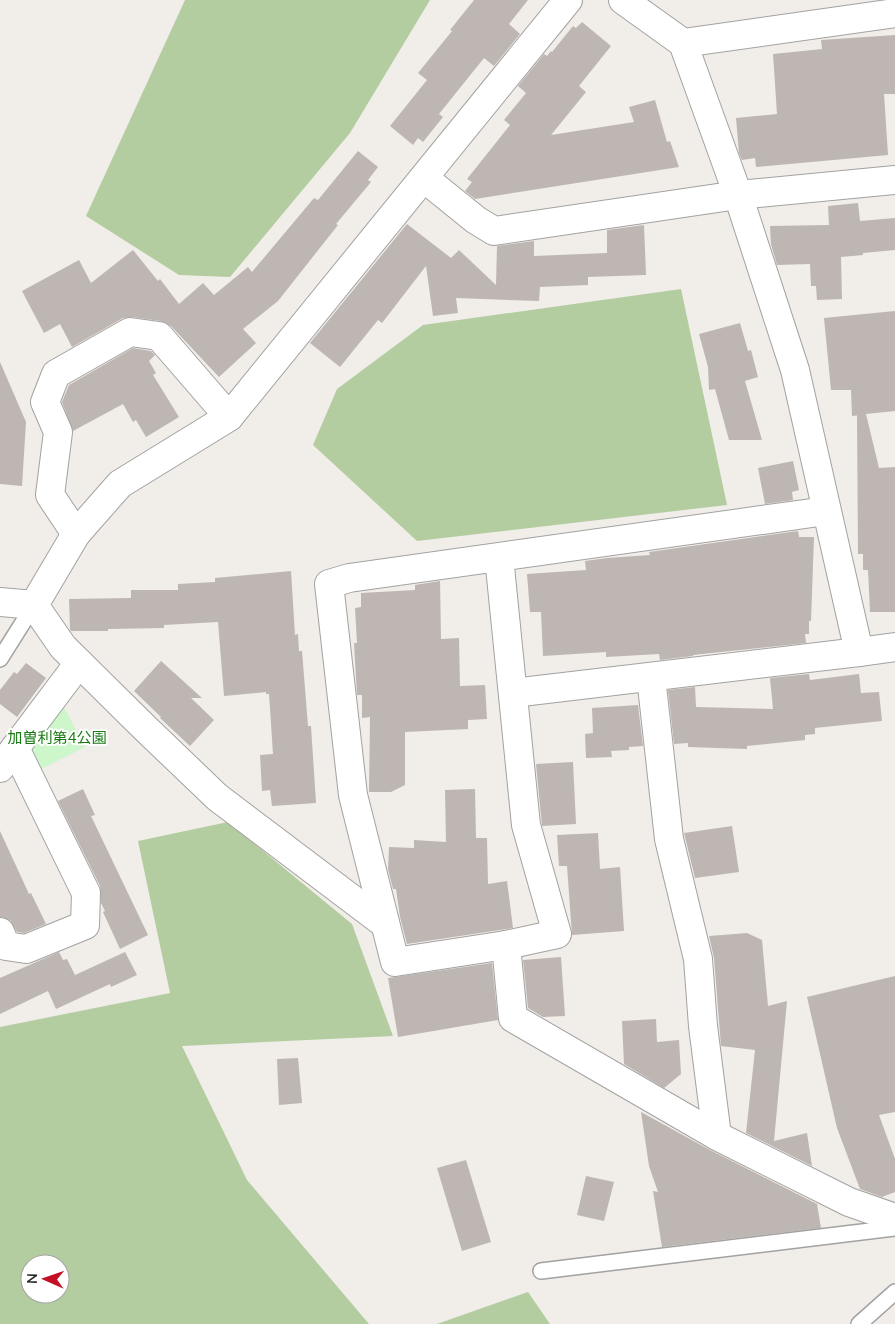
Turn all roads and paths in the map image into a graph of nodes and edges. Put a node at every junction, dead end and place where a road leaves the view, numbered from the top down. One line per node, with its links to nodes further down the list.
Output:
1 (568, 0): 5 (street)
2 (623, 0): 4 (street)
3 (895, 13): 4 (street)
4 (683, 43): 7 (street)
5 (424, 178): 7 (street); 8 (street)
6 (895, 180): 7 (street)
7 (738, 194): 9 (street)
8 (229, 417): 10 (street); 10 (street)
9 (826, 511): 11 (street); 15 (street)
10 (76, 534): 13 (street)
11 (499, 557): 19 (street); 21 (street)
12 (0, 602): 13 (street)
13 (34, 605): 16 (lane); 17 (street)
14 (895, 646): 15 (street)
15 (859, 652): 18 (street)
16 (0, 659)
17 (79, 663): 20 (street); 21 (street)
18 (651, 677): 19 (street); 24 (street)
19 (513, 693): 23 (street)
20 (7, 758): 22 (street)
21 (385, 924): 23 (street)
22 (0, 932)
23 (506, 945): 24 (street)
24 (717, 1136): 25 (street)
25 (895, 1218)
26 (895, 1228): 27 (lane)
27 (541, 1271)
28 (895, 1292): 29 (lane)
29 (859, 1324)

